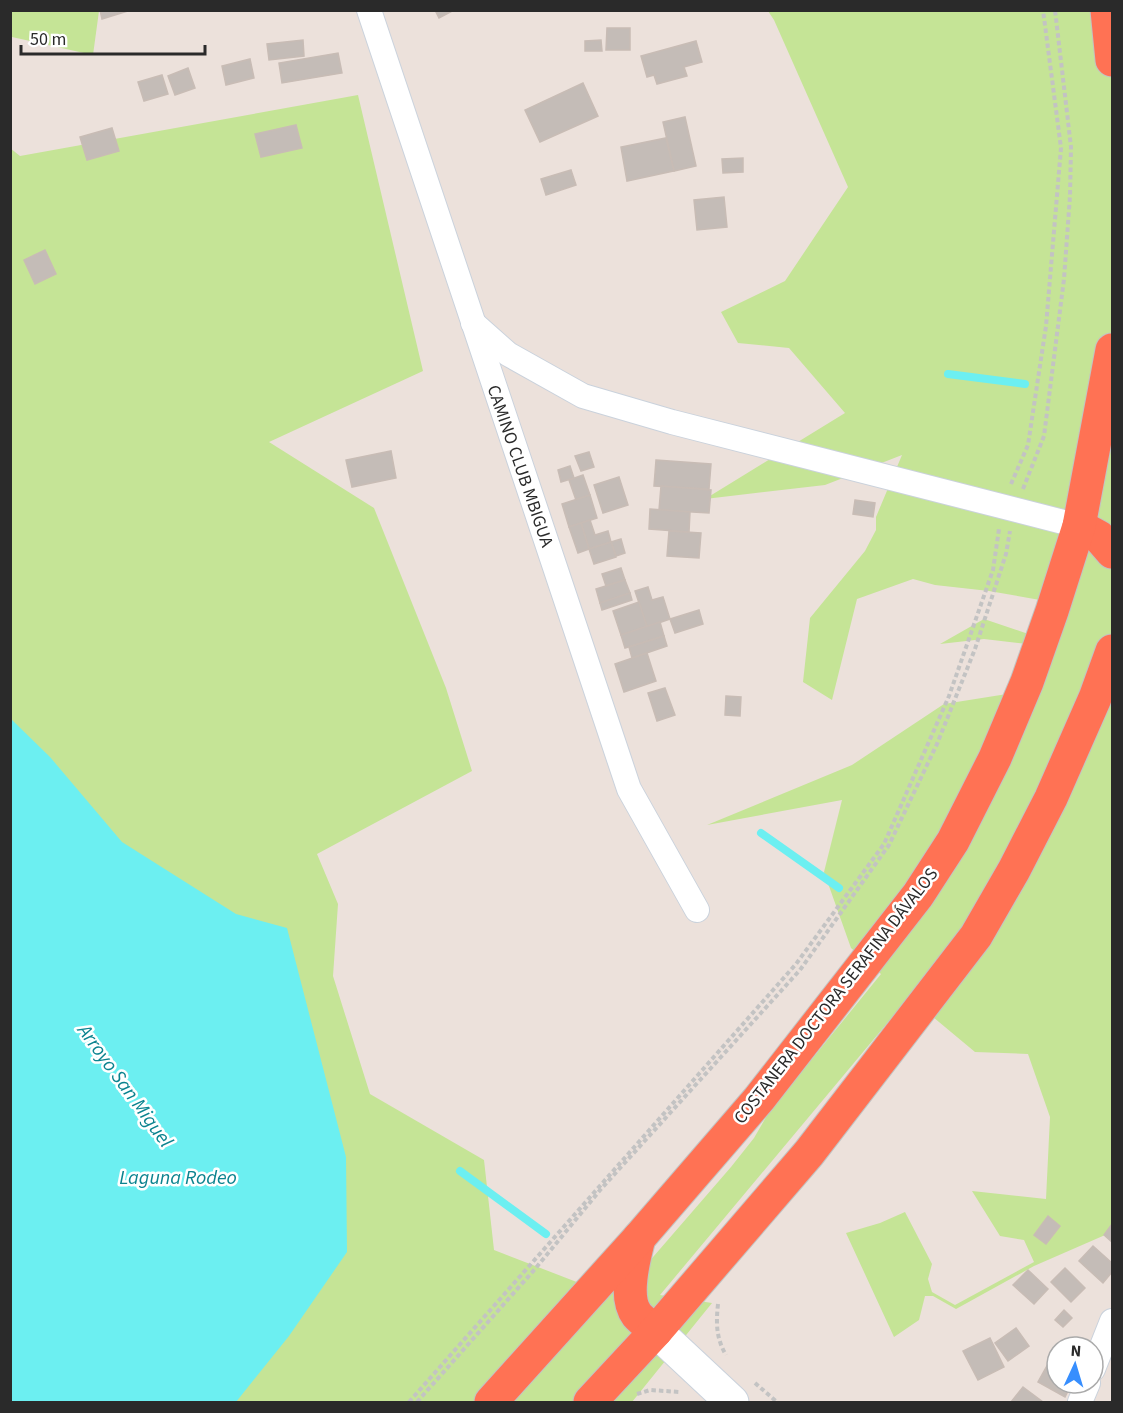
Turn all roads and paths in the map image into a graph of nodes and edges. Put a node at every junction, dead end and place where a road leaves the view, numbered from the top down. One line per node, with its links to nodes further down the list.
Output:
1 (369, 10): 6 (street, CAMINO CLUB MBIGUA)
2 (1043, 10): 8 (path)
3 (1055, 10): 8 (path)
4 (1107, 10): 5 (highway)
5 (1113, 60)
6 (471, 321): 8 (street); 14 (street, CAMINO CLUB MBIGUA)
7 (1113, 350): 9 (highway, COSTANERA DOCTORA SERAFINA DÁVALOS)
8 (1008, 509): 9 (street); 24 (path); 25 (path)
9 (1079, 526): 10 (highway); 15 (highway, COSTANERA DOCTORA SERAFINA DÁVALOS)
10 (1113, 552)
11 (1113, 651): 13 (highway)
12 (1113, 671): 13 (street)
13 (1095, 698): 18 (highway)
14 (697, 910)
15 (639, 1238): 18 (highway); 26 (highway, COSTANERA DOCTORA SERAFINA DÁVALOS)
16 (719, 1297): 20 (path)
17 (1113, 1321): 19 (street)
18 (656, 1331): 21 (main road); 27 (highway)
19 (1105, 1340)
20 (733, 1361)
21 (740, 1389): 28 (path)
22 (633, 1395): 23 (path)
23 (690, 1395)
24 (409, 1402)
25 (417, 1402)
26 (491, 1402)
27 (590, 1402)
28 (777, 1402)

